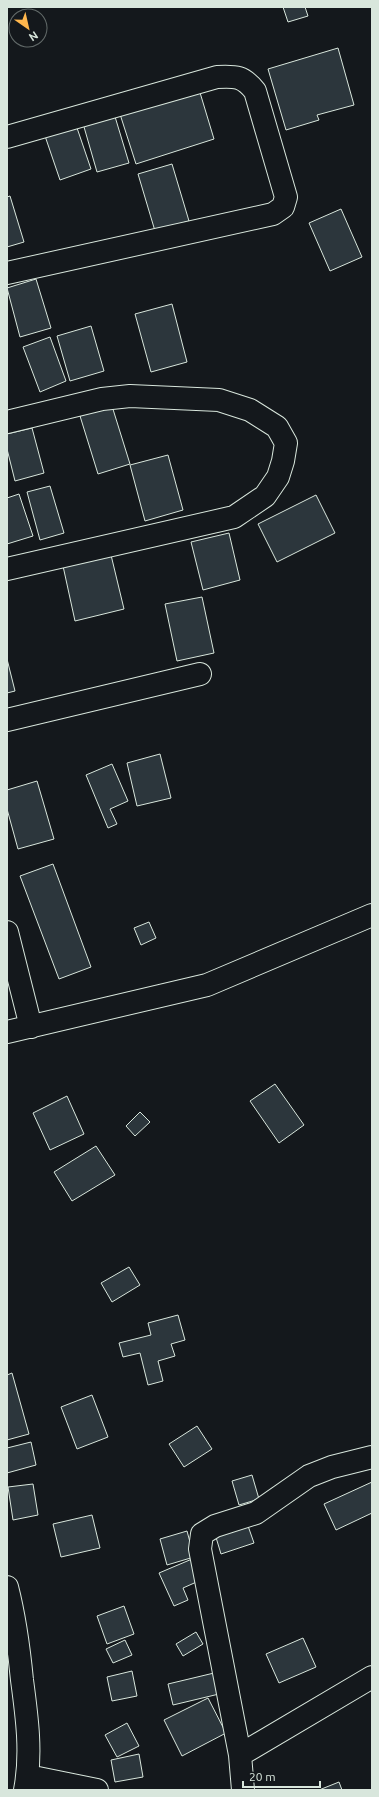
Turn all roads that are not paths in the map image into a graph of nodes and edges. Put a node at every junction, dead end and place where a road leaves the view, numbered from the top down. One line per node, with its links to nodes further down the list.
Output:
1 (7, 137): 2 (street)
2 (7, 273)
3 (7, 422): 4 (street)
4 (7, 569)
5 (200, 674): 6 (street)
6 (7, 720)
7 (372, 914): 9 (street)
8 (7, 932): 9 (street)
9 (31, 1027): 10 (street)
10 (7, 1032)
11 (372, 1457): 14 (street)
12 (7, 1587): 15 (street)
13 (372, 1677): 14 (street)
14 (240, 1755): 17 (street)
15 (26, 1783): 16 (street)
16 (97, 1790)
17 (243, 1790)

